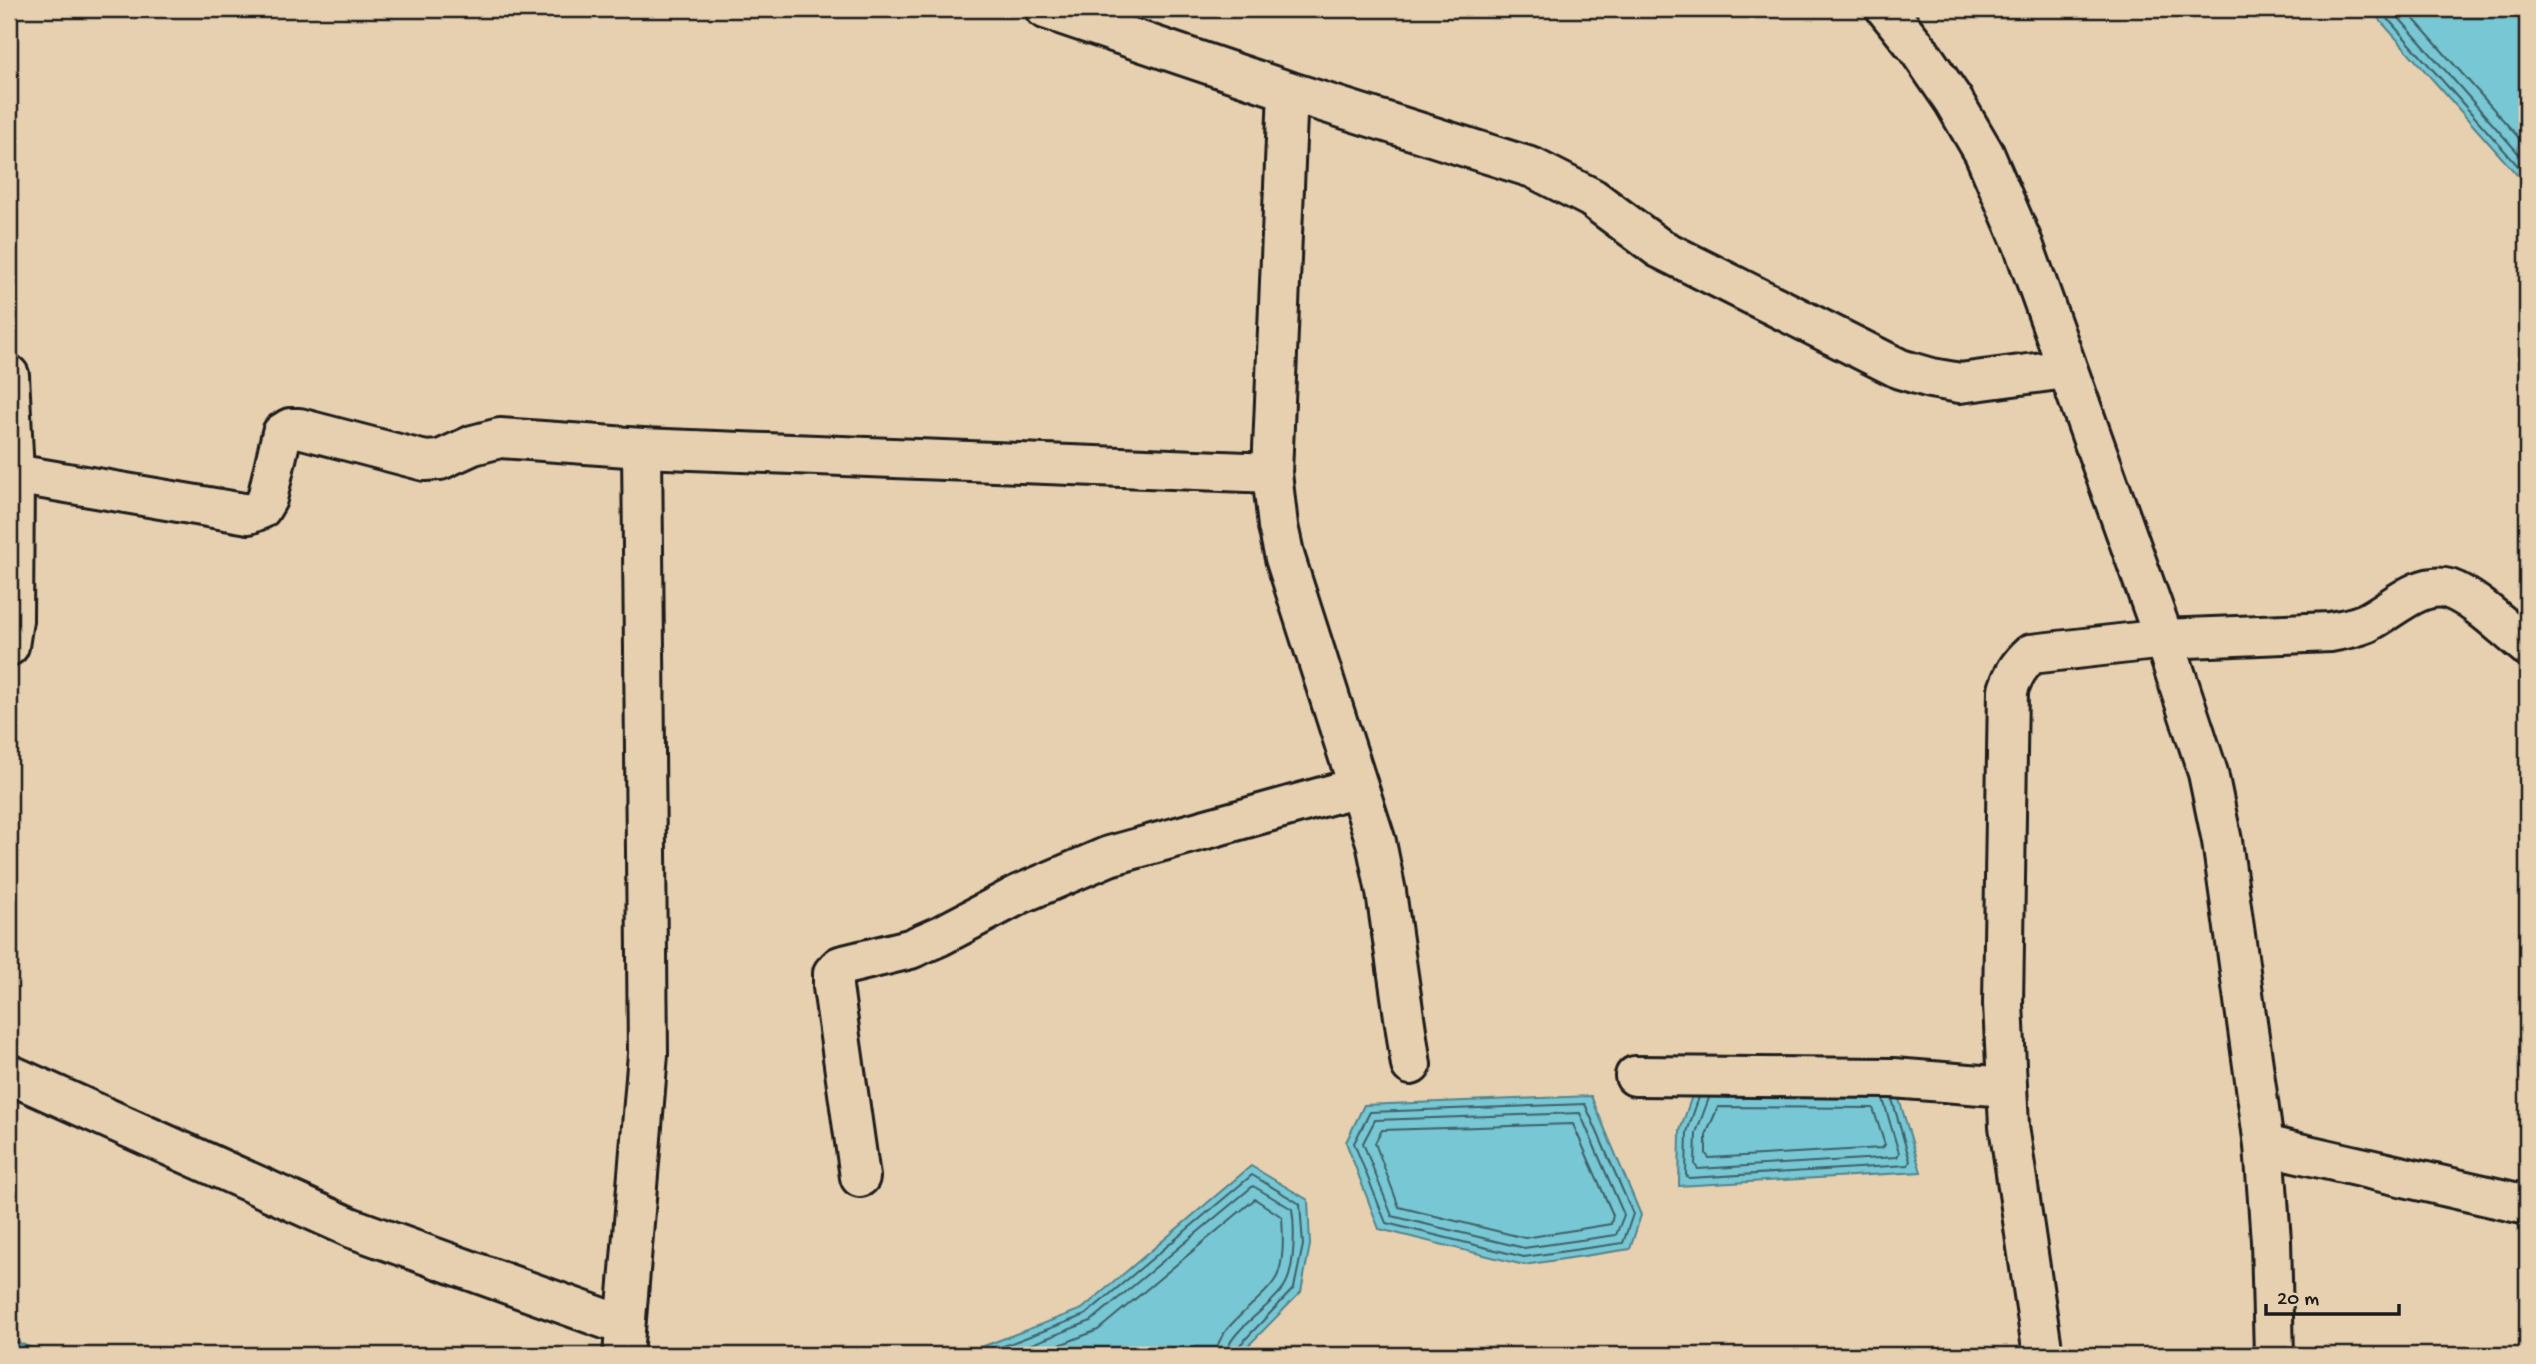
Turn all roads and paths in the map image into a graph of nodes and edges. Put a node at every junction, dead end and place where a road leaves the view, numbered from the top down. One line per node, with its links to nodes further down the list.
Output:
1 (1045, 9): 3 (street)
2 (1886, 9): 4 (street)
3 (1288, 91): 4 (street); 7 (street)
4 (2066, 369): 9 (street)
5 (9, 375): 8 (street)
6 (642, 448): 7 (street); 8 (street); 20 (street)
7 (1272, 473): 12 (street)
8 (14, 474): 10 (street)
9 (2164, 639): 11 (street); 16 (street); 17 (street)
10 (9, 646)
11 (2527, 646)
12 (1358, 787): 13 (street); 18 (street)
13 (1411, 1065)
14 (9, 1074): 20 (street)
15 (1635, 1076): 16 (street)
16 (2007, 1087): 21 (street)
17 (2264, 1145): 19 (street); 22 (street)
18 (860, 1177)
19 (2527, 1205)
20 (624, 1340)
21 (2043, 1355)
22 (2274, 1355)

